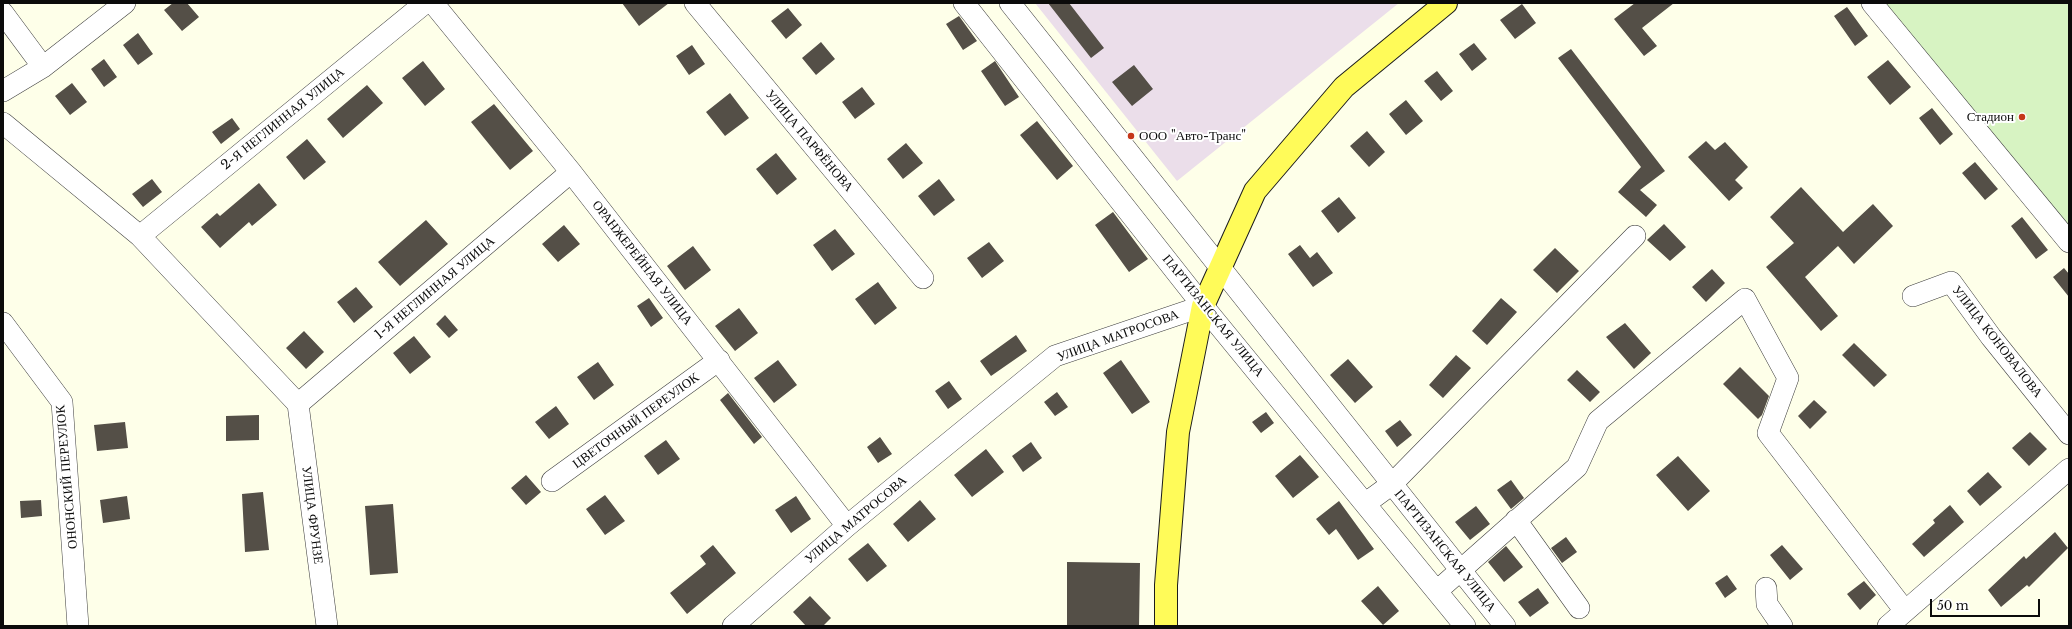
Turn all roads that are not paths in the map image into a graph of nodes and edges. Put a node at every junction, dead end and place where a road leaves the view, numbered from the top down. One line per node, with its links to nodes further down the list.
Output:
1 (125, 3): 10 (street)
2 (425, 3): 14 (street, 2-Я НЕГЛИННАЯ УЛИЦА)
3 (433, 3): 13 (street, ОРАНЖЕРЕЙНАЯ УЛИЦА)
4 (695, 3): 18 (street, УЛИЦА ПАРФЁНОВА)
5 (964, 3): 20 (street, ПАРТИЗАНСКАЯ УЛИЦА)
6 (1010, 3): 17 (street, ПАРТИЗАНСКАЯ УЛИЦА)
7 (1446, 3): 17 (main road)
8 (1872, 3): 16 (street)
9 (3, 13): 10 (street)
10 (43, 67): 11 (street)
11 (3, 91)
12 (3, 123): 14 (street)
13 (571, 172): 22 (street, ОРАНЖЕРЕЙНАЯ УЛИЦА); 23 (street, 1-Я НЕГЛИННАЯ УЛИЦА)
14 (140, 236): 23 (street)
15 (1635, 236): 27 (street)
16 (2069, 242)
17 (1220, 269): 20 (main road); 27 (street, ПАРТИЗАНСКАЯ УЛИЦА)
18 (922, 278)
19 (1913, 296): 24 (street, УЛИЦА КОНОВАЛОВА)
20 (1203, 306): 28 (street, ПАРТИЗАНСКАЯ УЛИЦА); 30 (street, УЛИЦА МАТРОСОВА); 39 (main road)
21 (3, 323): 36 (street, ОНОНСКИЙ ПЕРЕУЛОК)
22 (719, 360): 26 (street, ЦВЕТОЧНЫЙ ПЕРЕУЛОК); 30 (street, ОРАНЖЕРЕЙНАЯ УЛИЦА)
23 (298, 404): 37 (street, УЛИЦА ФРУНЗЕ)
24 (2069, 434)
25 (2069, 469): 35 (street)
26 (552, 481)
27 (1392, 484): 28 (street); 31 (street, ПАРТИЗАНСКАЯ УЛИЦА)
28 (1366, 504): 33 (street, ПАРТИЗАНСКАЯ УЛИЦА)
29 (1516, 520): 31 (street); 34 (street); 35 (street)
30 (847, 526): 38 (street, УЛИЦА МАТРОСОВА)
31 (1461, 571): 33 (street); 41 (street, ПАРТИЗАНСКАЯ УЛИЦА)
32 (1766, 588): 42 (street)
33 (1437, 591): 40 (street, ПАРТИЗАНСКАЯ УЛИЦА)
34 (1579, 608)
35 (1905, 611): 43 (street)
36 (78, 626)
37 (327, 626)
38 (734, 626)
39 (1166, 626)
40 (1465, 626)
41 (1505, 626)
42 (1782, 626)
43 (1888, 626)

